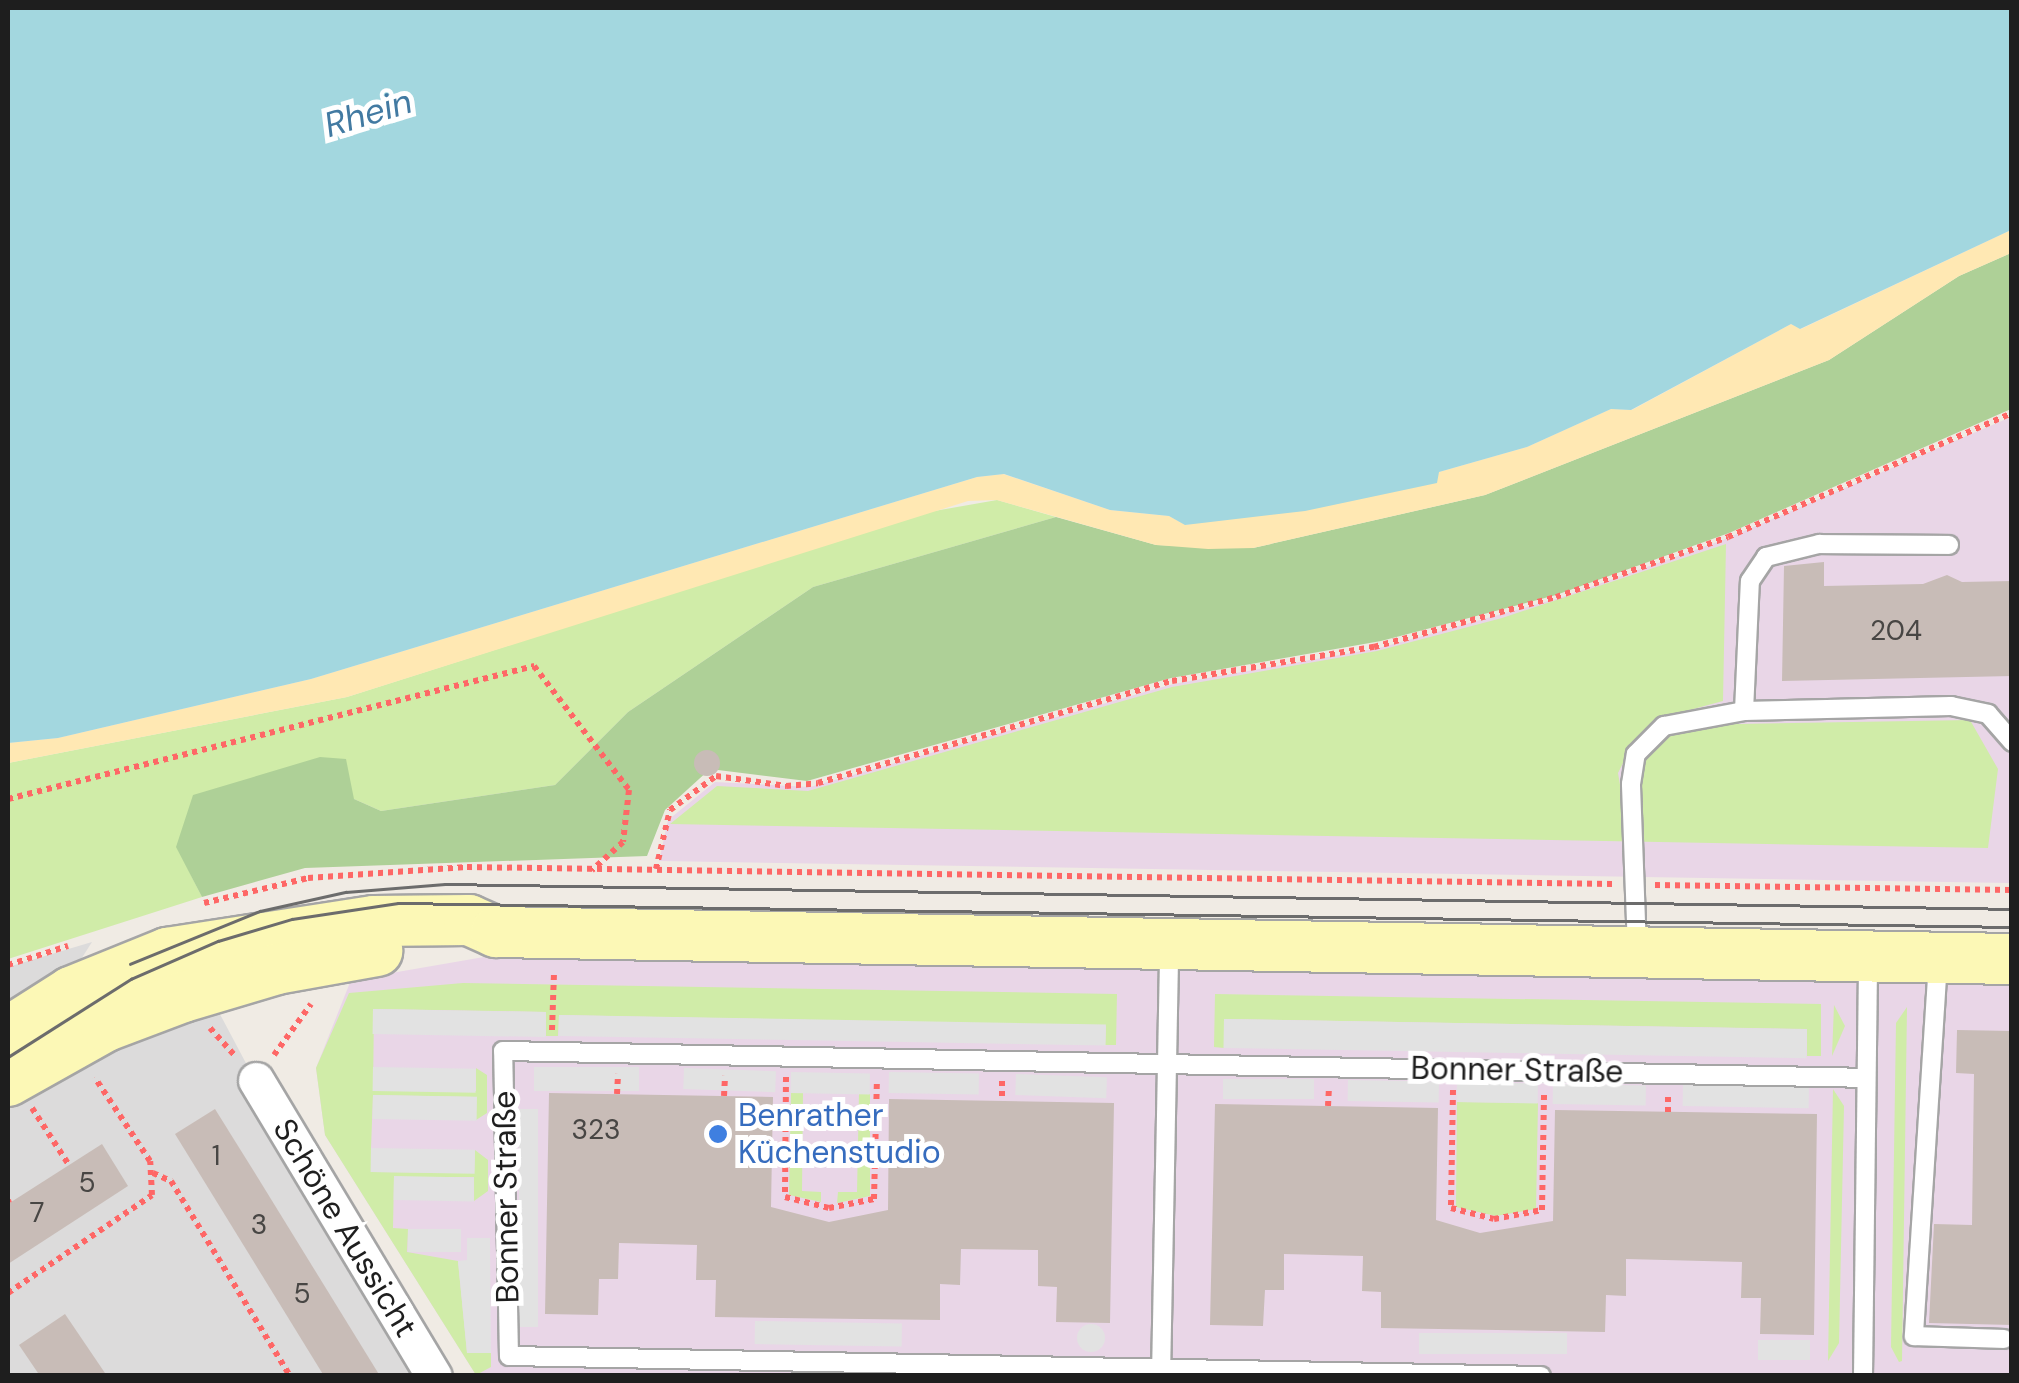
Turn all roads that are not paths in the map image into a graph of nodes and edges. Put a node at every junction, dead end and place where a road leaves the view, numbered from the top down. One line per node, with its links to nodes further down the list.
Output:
1 (1949, 544): 2 (lane)
2 (1744, 711): 3 (lane); 6 (lane)
3 (2012, 742)
4 (496, 932): 5 (main road); 10 (main road); 10 (main road)
5 (1170, 944): 6 (main road); 11 (lane)
6 (1638, 952): 7 (main road)
7 (1868, 958): 8 (main road); 13 (lane)
8 (1938, 958): 9 (main road); 15 (lane)
9 (2012, 959)
10 (175, 975): 12 (main road); 12 (main road)
11 (1167, 1062): 13 (lane, Bonner Straße); 16 (lane); 16 (lane, Bonner Straße)
12 (9, 1064)
13 (1866, 1078): 20 (lane)
14 (256, 1080): 18 (street, Schöne Aussicht)
15 (2004, 1339)
16 (1161, 1372): 17 (lane, Bonner Straße)
17 (1403, 1374): 19 (lane, Bonner Straße)
18 (434, 1376)
19 (1541, 1376)
20 (1863, 1376)

